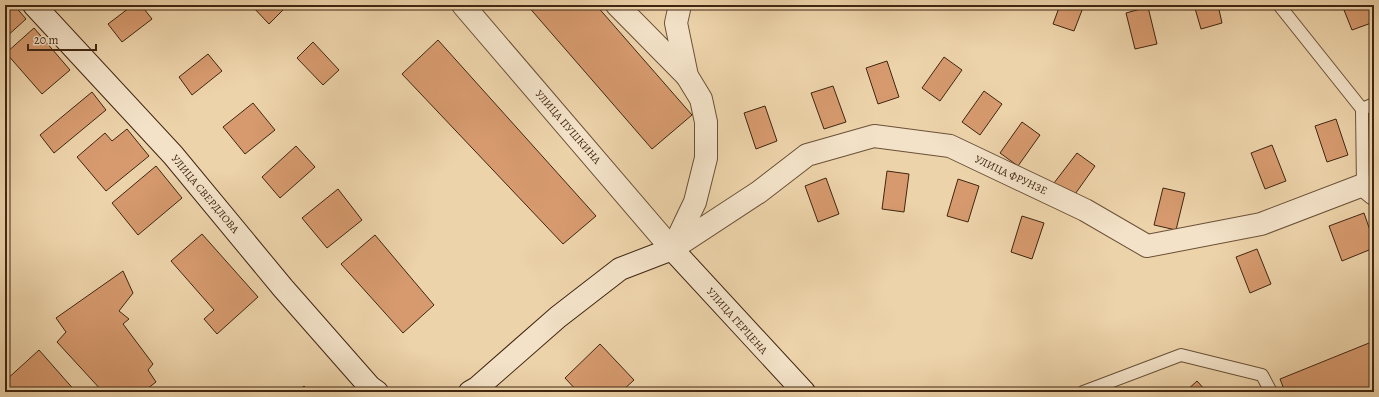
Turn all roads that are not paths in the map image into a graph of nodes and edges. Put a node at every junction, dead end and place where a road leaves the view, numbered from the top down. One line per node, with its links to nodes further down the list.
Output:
1 (34, 5): 11 (street, УЛИЦА СВЕРДЛОВА)
2 (463, 5): 10 (street, УЛИЦА ПУШКИНА)
3 (617, 5): 6 (street)
4 (680, 5): 6 (street)
5 (1279, 5): 8 (lane)
6 (687, 76): 10 (street)
7 (1374, 104): 8 (lane)
8 (1362, 109): 9 (lane)
9 (1368, 190): 10 (street, УЛИЦА ФРУНЗЕ)
10 (672, 249): 12 (street, УЛИЦА ФРУНЗЕ); 13 (street, УЛИЦА ГЕРЦЕНА)
11 (374, 390)
12 (470, 392)
13 (804, 392)
14 (1083, 392): 15 (lane)
15 (1271, 392)

